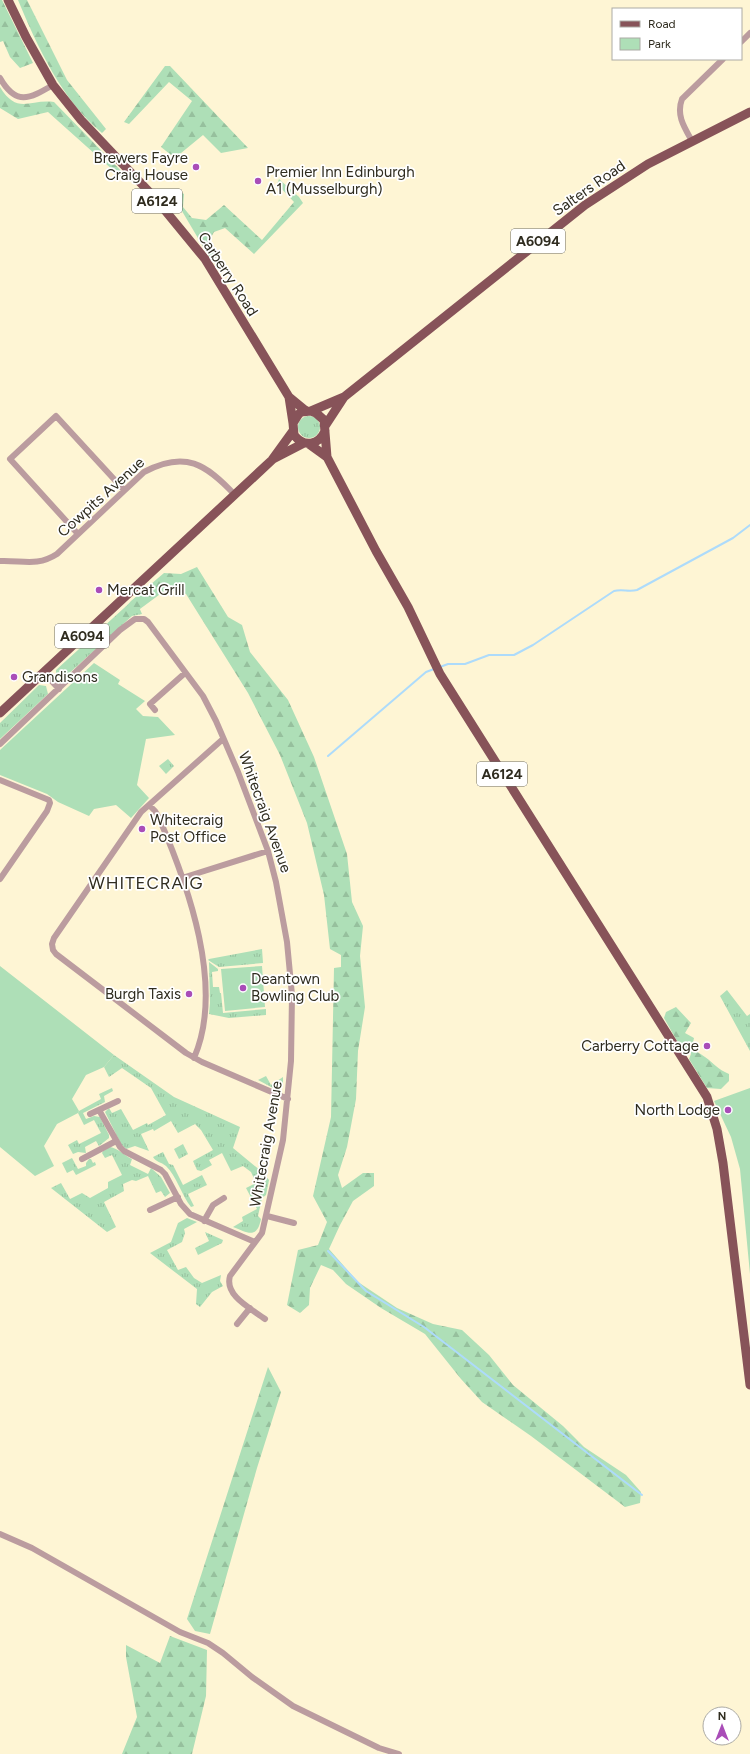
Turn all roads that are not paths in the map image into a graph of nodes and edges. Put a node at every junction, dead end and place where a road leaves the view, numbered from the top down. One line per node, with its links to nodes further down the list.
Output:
1 (8, 0): 6 (main road, Carberry Road / A6124)
2 (750, 33): 3 (street)
3 (742, 41)
4 (722, 60): 8 (street)
5 (0, 78): 6 (street)
6 (53, 85): 9 (main road, Carberry Road / A6124)
7 (750, 112): 8 (main road, Salters Road / A6094)
8 (692, 141): 10 (main road, Salters Road / A6094)
9 (289, 397): 11 (main road, Carberry Road / A6124); 12 (main road, Carberry Road / A6124)
10 (344, 397): 11 (main road, Salters Road / A6094); 13 (main road, Salters Road / A6094)
11 (309, 411): 12 (main road); 13 (main road)
12 (293, 427): 14 (main road); 16 (main road, A6094)
13 (325, 428): 14 (main road); 15 (main road, A6124)
14 (307, 444): 15 (main road, A6124); 16 (main road, A6094)
15 (327, 457): 50 (main road, A6124)
16 (272, 460): 18 (main road, A6094)
17 (124, 490): 18 (street, Cowpits Avenue); 19 (street, Cowpits Avenue); 19 (street)
18 (235, 495): 21 (main road, A6094)
19 (78, 534): 20 (street, Cowpits Avenue)
20 (0, 562)
21 (43, 672): 23 (street); 25 (main road, A6094)
22 (185, 673): 23 (street, Whitecraig Avenue); 24 (street); 26 (street, Whitecraig Avenue)
23 (59, 689): 27 (street)
24 (155, 710)
25 (0, 713)
26 (223, 739): 29 (street); 30 (street, Whitecraig Avenue)
27 (0, 744)
28 (0, 780): 32 (street)
29 (149, 805): 31 (street); 33 (street)
30 (268, 851): 31 (street); 34 (street, Whitecraig Avenue)
31 (182, 878): 33 (street)
32 (0, 879)
33 (194, 1058): 34 (street)
34 (288, 1099): 43 (street, Whitecraig Avenue)
35 (118, 1101): 36 (street)
36 (99, 1110): 37 (street); 38 (street)
37 (90, 1114)
38 (116, 1141): 39 (street); 40 (street)
39 (82, 1159)
40 (178, 1197): 42 (street); 44 (street)
41 (224, 1198): 44 (street)
42 (150, 1210)
43 (267, 1216): 45 (street); 46 (street, Whitecraig Avenue)
44 (204, 1221): 46 (street)
45 (294, 1223)
46 (255, 1242): 47 (street, Whitecraig Avenue)
47 (250, 1308): 48 (street); 49 (street)
48 (265, 1319)
49 (237, 1324)
50 (750, 1385)
51 (0, 1534): 52 (street)
52 (399, 1754)

